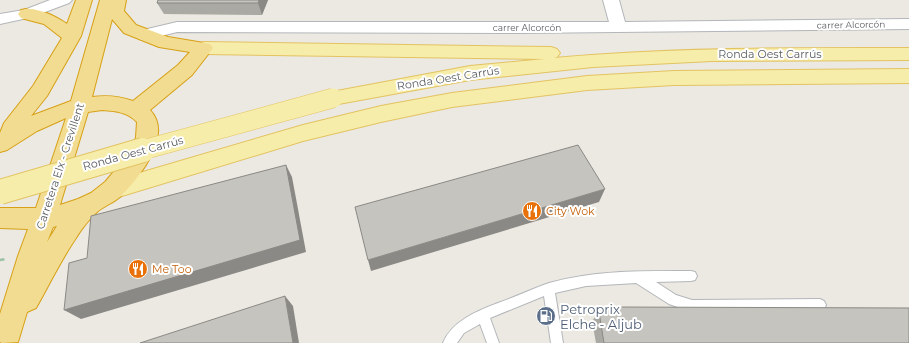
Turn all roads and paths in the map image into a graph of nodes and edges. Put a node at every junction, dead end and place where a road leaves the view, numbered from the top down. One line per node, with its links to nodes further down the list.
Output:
1 (64, 0): 6 (street)
2 (84, 0): 12 (highway)
3 (108, 0): 17 (highway, Carretera Elx - Crevillent)
4 (118, 0): 11 (highway)
5 (611, 0): 10 (street)
6 (27, 14): 7 (street); 12 (highway)
7 (0, 19)
8 (909, 24): 10 (street, carrer Alcorcón)
9 (226, 27): 10 (street, carrer Alcorcón); 11 (street, carrer Alcorcón); 13 (street)
10 (618, 27)
11 (145, 35): 13 (highway)
12 (72, 36): 19 (highway)
13 (204, 48): 14 (main road); 18 (highway)
14 (712, 54): 15 (main road, Ronda Oest Carrús); 21 (main road, Ronda Oest Carrús, bridge)
15 (909, 54)
16 (909, 76): 20 (main road, Ronda Oest Carrús)
17 (80, 105): 18 (highway); 19 (highway); 24 (highway, Carretera Elx - Crevillent)
18 (136, 110): 20 (highway)
19 (5, 140)
20 (112, 190): 22 (highway)
21 (0, 192)
22 (89, 205): 24 (highway); 32 (highway)
23 (0, 218): 24 (highway)
24 (43, 218): 25 (highway, Carretera Elx - Crevillent)
25 (30, 256): 26 (path); 32 (highway, Carretera Elx - Crevillent)
26 (0, 260)
27 (691, 276): 28 (lane)
28 (638, 277): 29 (lane); 30 (lane)
29 (549, 289): 31 (lane); 35 (lane)
30 (820, 304)
31 (483, 315): 33 (lane); 34 (lane)
32 (6, 337)
33 (449, 343)
34 (493, 343)
35 (557, 343)

